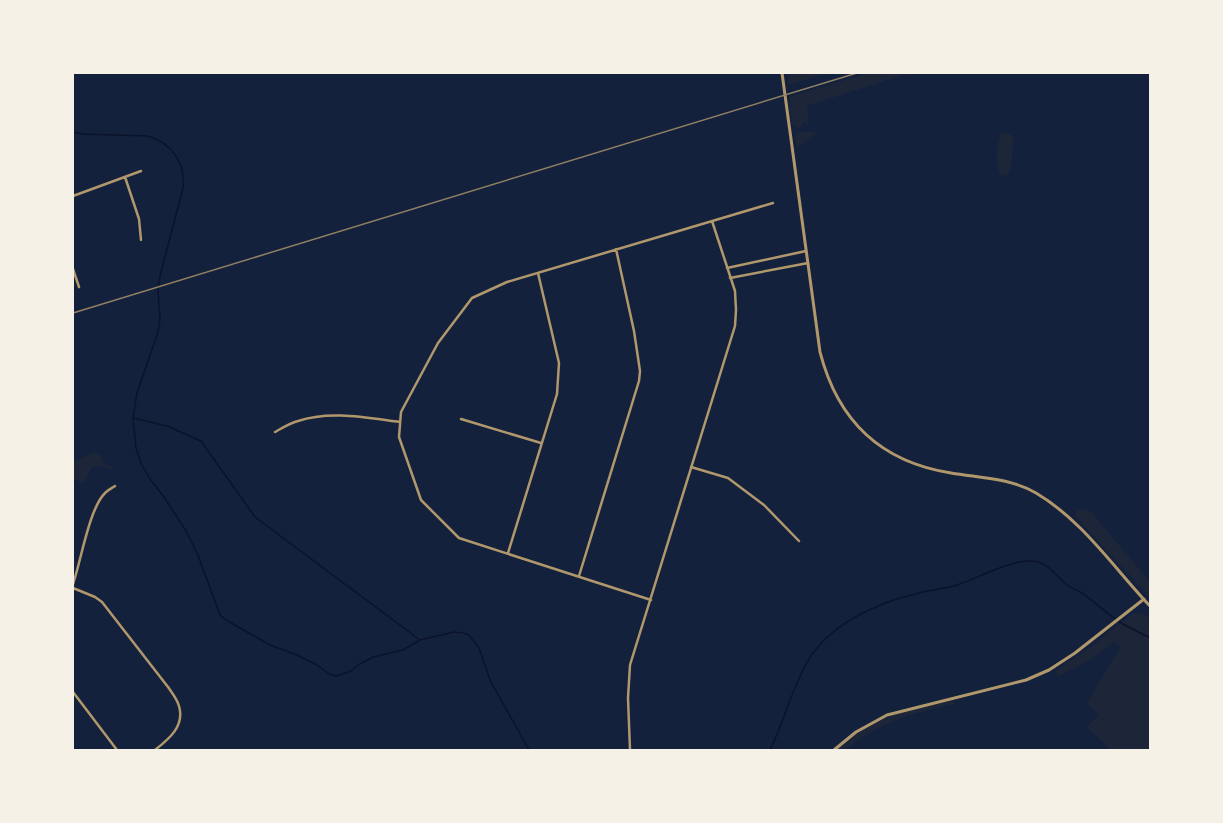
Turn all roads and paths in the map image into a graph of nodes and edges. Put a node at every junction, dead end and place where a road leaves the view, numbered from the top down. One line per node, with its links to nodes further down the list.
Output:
1 (782, 73): 9 (street)
2 (141, 171): 3 (street)
3 (125, 177): 4 (street); 7 (street)
4 (73, 196)
5 (774, 202): 6 (street)
6 (712, 221): 8 (street); 11 (street)
7 (141, 240)
8 (616, 250): 13 (street); 24 (street)
9 (806, 251): 10 (street); 11 (street)
10 (808, 263): 14 (street); 27 (street)
11 (727, 268): 14 (street)
12 (73, 269): 15 (street)
13 (538, 273): 17 (street); 19 (street)
14 (730, 278): 20 (street)
15 (79, 287)
16 (461, 419): 19 (street)
17 (400, 422): 18 (street); 23 (street)
18 (275, 432)
19 (541, 443): 23 (street)
20 (692, 467): 22 (street); 28 (street)
21 (115, 486): 25 (street)
22 (798, 541)
23 (508, 553): 24 (street)
24 (579, 576): 28 (street)
25 (73, 584)
26 (73, 588): 32 (street)
27 (1144, 599): 29 (street); 34 (street)
28 (651, 600): 33 (street)
29 (1150, 606)
30 (73, 692): 31 (street)
31 (117, 750)
32 (155, 750)
33 (630, 750)
34 (834, 750)

